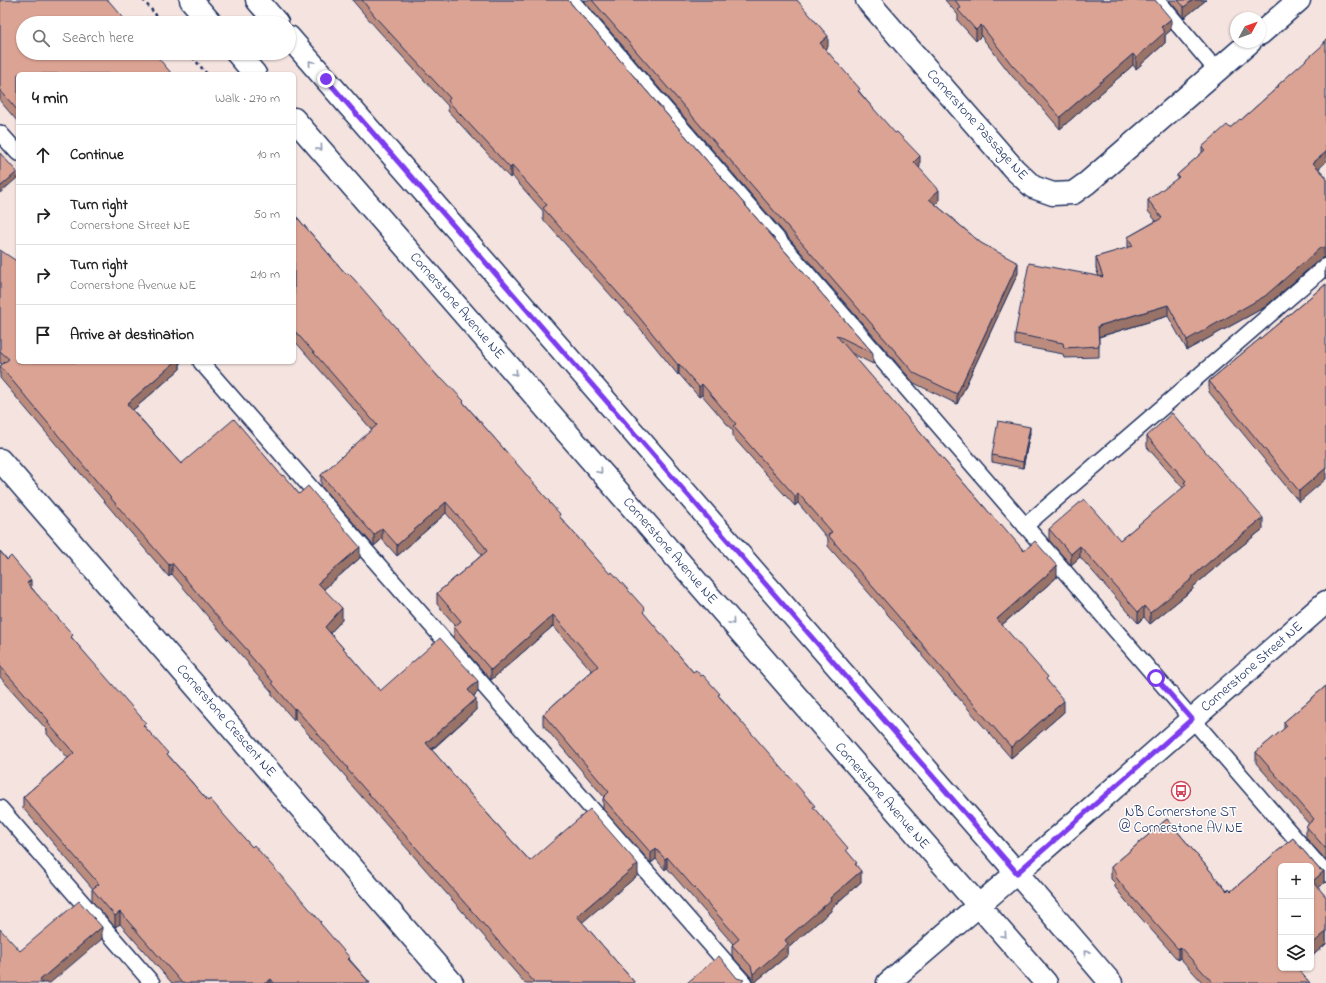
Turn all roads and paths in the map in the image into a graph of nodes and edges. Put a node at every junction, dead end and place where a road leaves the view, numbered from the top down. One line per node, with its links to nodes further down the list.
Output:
1 (143, 0): 8 (path)
2 (191, 0): 9 (street)
3 (257, 0): 10 (street)
4 (571, 0): 25 (lane)
5 (867, 0): 16 (street, Cornerstone Passage NE)
6 (1157, 0): 16 (lane)
7 (1299, 0): 11 (street)
8 (157, 16)
9 (205, 16)
10 (271, 16)
11 (1266, 29)
12 (296, 45): 29 (street, one-way to 12)
13 (1243, 48): 16 (street, Cornerstone Passage NE)
14 (195, 60): 17 (path)
15 (243, 60): 18 (street)
16 (1217, 71)
17 (205, 72)
18 (253, 72)
19 (296, 120): 31 (street, Cornerstone Avenue NE, one-way to 31)
20 (0, 133): 21 (lane)
21 (16, 151)
22 (1326, 266): 25 (lane)
23 (202, 364): 34 (lane)
24 (0, 460): 33 (street, Cornerstone Crescent NE)
25 (1025, 526): 27 (lane)
26 (1326, 602): 27 (street, Cornerstone Street NE)
27 (1192, 719): 29 (street, Cornerstone Street NE); 30 (lane)
28 (0, 808): 32 (lane)
29 (1017, 873): 31 (street, Cornerstone Street NE); 37 (street, one-way to 29)
30 (1326, 874)
31 (978, 905): 35 (street, Cornerstone Street NE); 36 (street, Cornerstone Avenue NE, one-way to 36)
32 (152, 983)
33 (452, 983)
34 (744, 983)
35 (888, 983)
36 (1046, 983)
37 (1111, 983)

